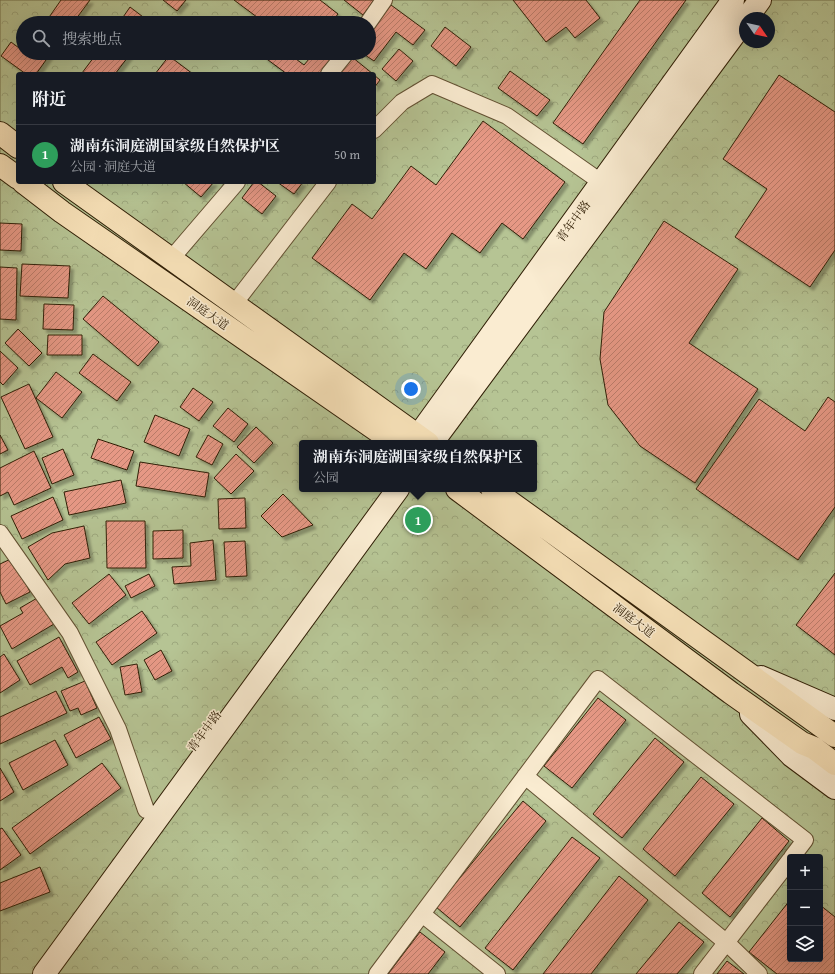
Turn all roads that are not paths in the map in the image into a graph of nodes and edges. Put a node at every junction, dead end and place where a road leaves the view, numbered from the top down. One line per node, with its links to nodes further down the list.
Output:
1 (384, 0): 5 (street)
2 (734, 0): 14 (main road, 青年中路)
3 (760, 0): 4 (main road, 青年中路)
4 (751, 12)
5 (373, 16)
6 (739, 28): 24 (main road, 青年中路)
7 (340, 60): 8 (street)
8 (331, 72)
9 (376, 128): 14 (street)
10 (0, 133): 11 (main road)
11 (16, 145)
12 (0, 165): 13 (main road)
13 (16, 177)
14 (601, 182): 23 (main road, 青年中路)
15 (26, 184): 21 (main road, 洞庭大道)
16 (67, 184): 19 (main road, 洞庭大道)
17 (236, 184): 19 (street)
18 (326, 184): 20 (street)
19 (171, 259): 20 (main road, 洞庭大道)
20 (234, 304): 22 (main road, 洞庭大道)
21 (391, 440)
22 (422, 440)
23 (424, 440)
24 (424, 440)
25 (378, 492): 37 (main road, 青年中路)
26 (396, 492): 43 (main road)
27 (461, 492): 31 (main road, 洞庭大道)
28 (496, 492): 30 (main road, 洞庭大道)
29 (0, 533): 37 (street)
30 (739, 667): 32 (main road); 33 (main road, 洞庭大道)
31 (731, 692): 34 (main road, 洞庭大道); 36 (main road)
32 (835, 709)
33 (835, 736)
34 (835, 764)
35 (525, 776): 38 (street); 40 (street); 41 (street)
36 (835, 788)
37 (146, 810): 42 (main road, 青年中路)
38 (794, 854)
39 (787, 864): 41 (street)
40 (422, 914): 44 (street); 45 (street)
41 (727, 943): 46 (street); 47 (street)
42 (27, 974)
43 (44, 974)
44 (377, 974)
45 (497, 974)
46 (702, 974)
47 (760, 974)

